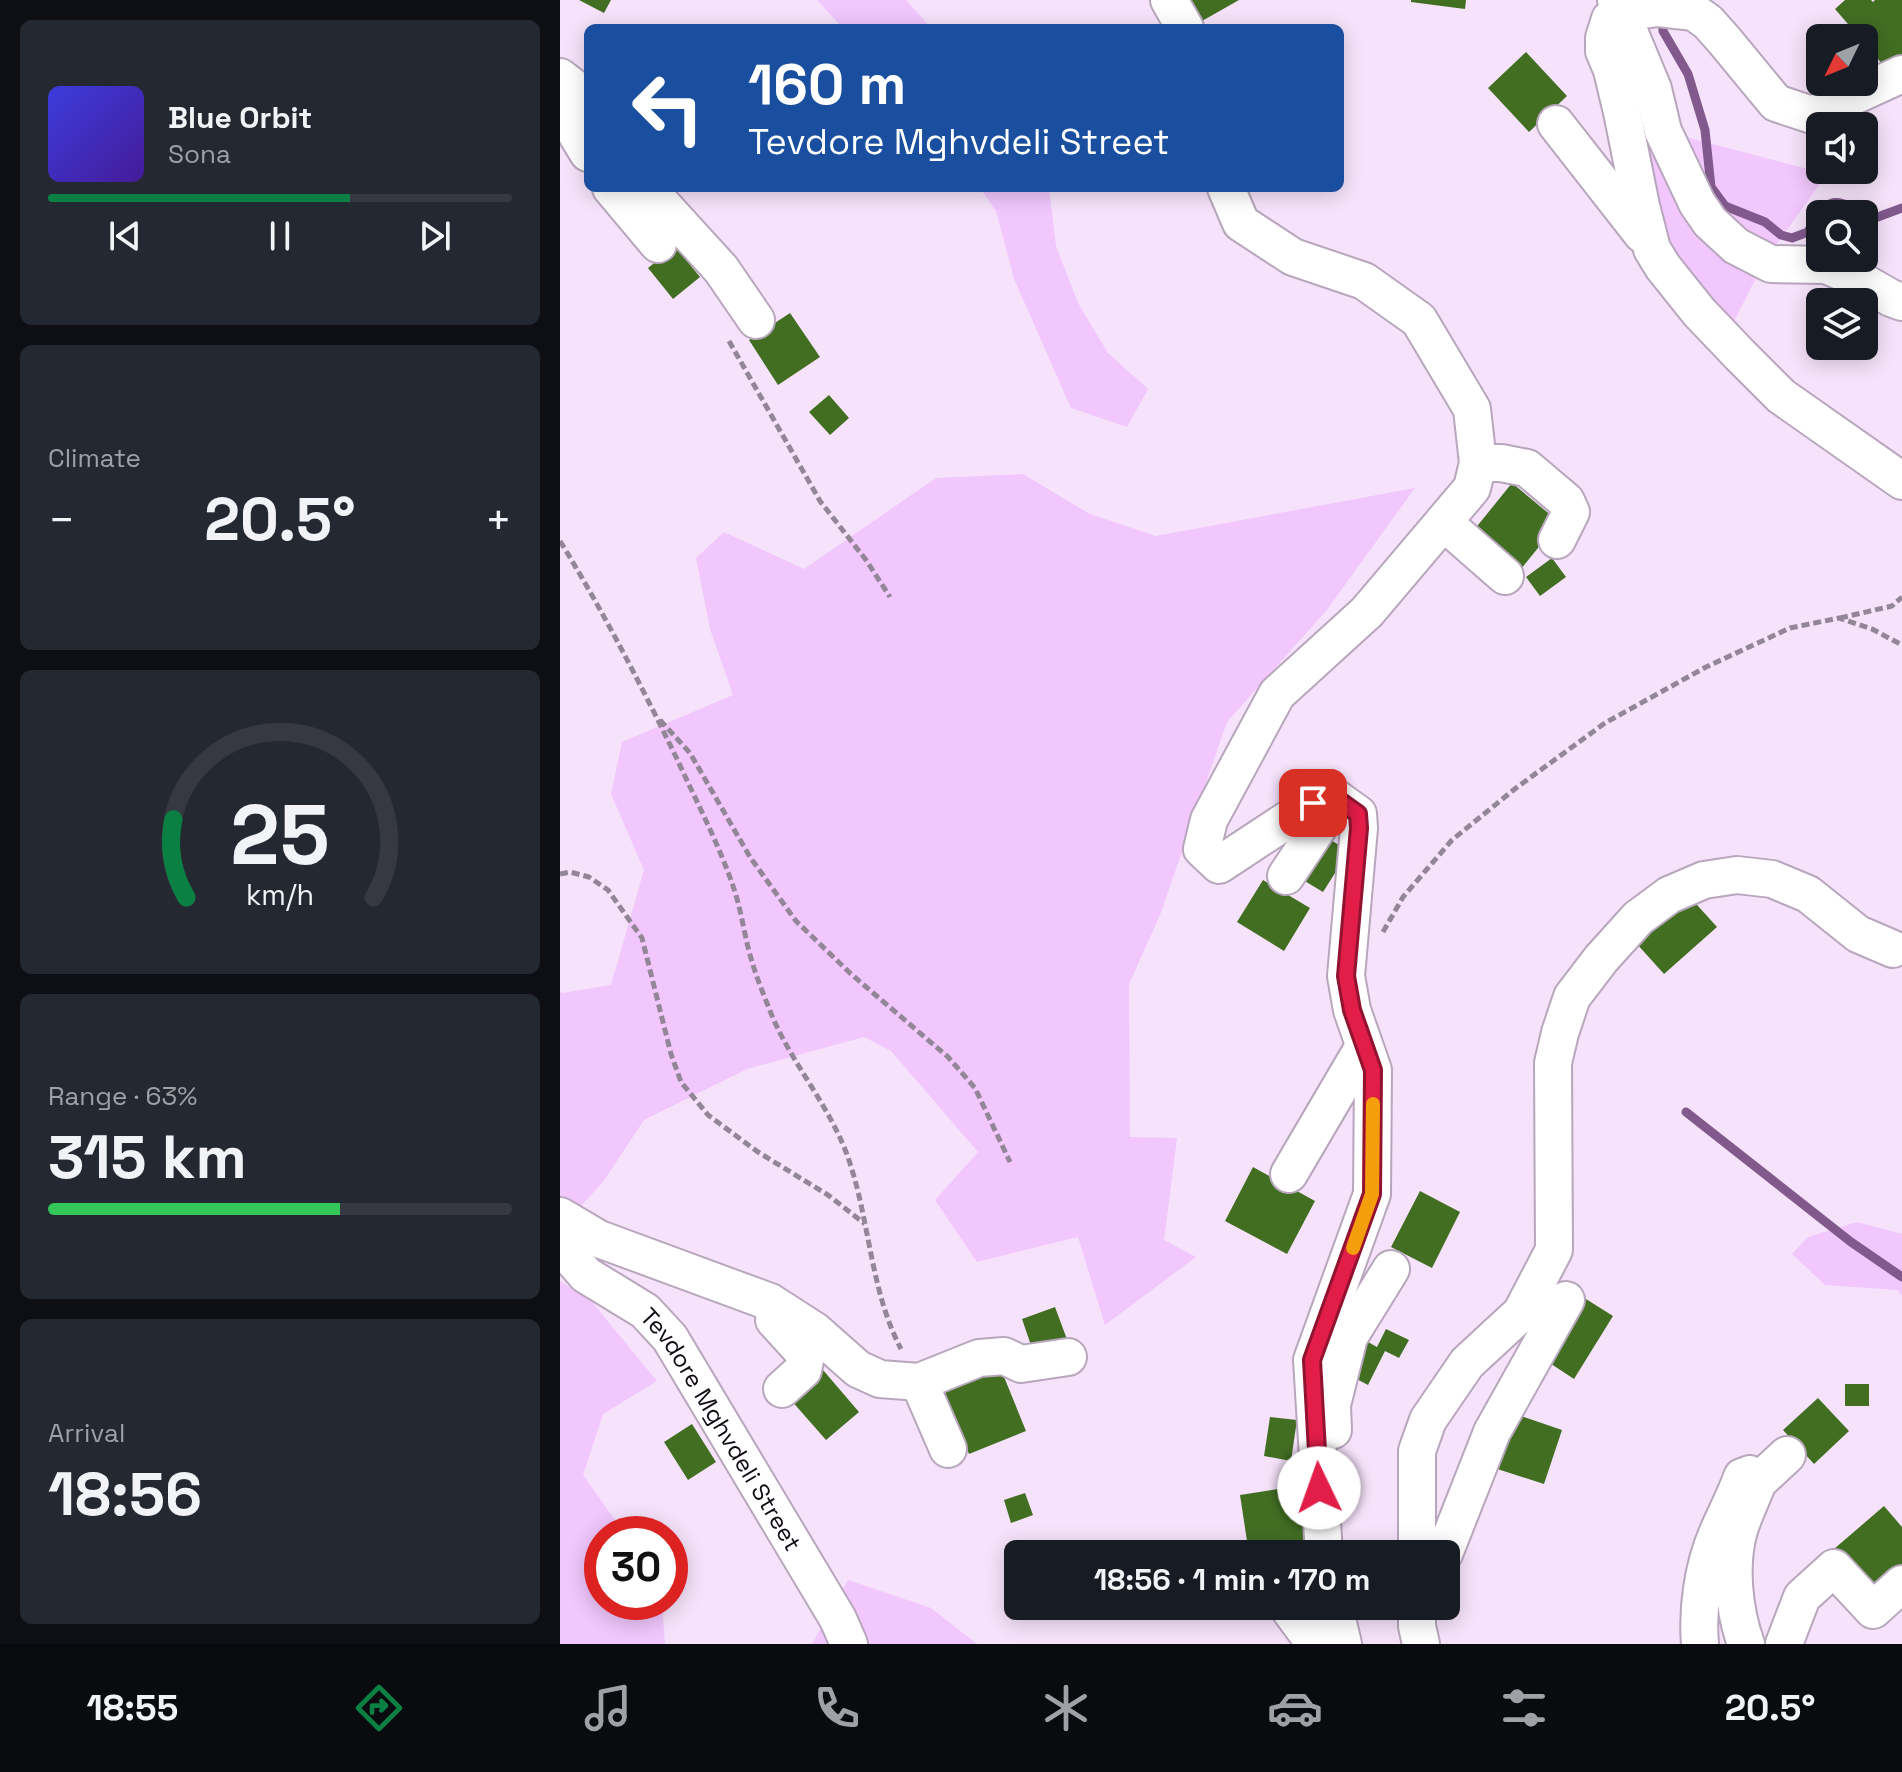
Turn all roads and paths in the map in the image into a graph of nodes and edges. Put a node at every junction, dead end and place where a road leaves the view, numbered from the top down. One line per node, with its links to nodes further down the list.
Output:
1 (1169, 0): 3 (street)
2 (1619, 7): 4 (street); 14 (street); 15 (street)
3 (1183, 24)
4 (1902, 74)
5 (560, 77): 6 (street)
6 (584, 103)
7 (560, 107): 9 (street)
8 (1556, 124): 14 (street)
9 (584, 146)
10 (614, 192): 13 (street)
11 (651, 192): 16 (street)
12 (1228, 192): 17 (street)
13 (658, 244)
14 (1652, 249): 18 (street)
15 (1902, 302)
16 (740, 327): 23 (path)
17 (1486, 475): 19 (street); 20 (street); 25 (street)
18 (1902, 481)
19 (1457, 534): 22 (street); 25 (street)
20 (1557, 540)
21 (560, 541): 28 (path)
22 (1505, 576)
23 (890, 597)
24 (1902, 597): 26 (path)
25 (1367, 612): 29 (street)
26 (1839, 618): 27 (path); 32 (path)
27 (1902, 645)
28 (655, 714): 37 (path); 40 (path)
29 (1337, 799): 31 (street); 35 (street)
30 (560, 874): 40 (path)
31 (1286, 876)
32 (1377, 941)
33 (1893, 949): 36 (street)
34 (1632, 952): 36 (street)
35 (1363, 1048): 38 (street); 51 (street)
36 (1553, 1063): 53 (street)
37 (1010, 1162)
38 (1289, 1174)
39 (560, 1216): 43 (street)
40 (866, 1225): 46 (path)
41 (560, 1245): 58 (street, Tevdore Mghvdeli Street)
42 (1391, 1269): 52 (street)
43 (752, 1296): 46 (street); 47 (street)
44 (1566, 1300): 54 (street)
45 (1068, 1357): 46 (street)
46 (919, 1382): 48 (street)
47 (782, 1389)
48 (948, 1449)
49 (1787, 1455): 50 (street)
50 (1758, 1482): 61 (street); 62 (street)
51 (1322, 1540)
52 (1330, 1540)
53 (1417, 1540)
54 (1450, 1540)
55 (1902, 1584): 63 (street)
56 (1297, 1620): 59 (street)
57 (1337, 1620): 60 (street)
58 (849, 1644)
59 (1315, 1644)
60 (1343, 1644)
61 (1700, 1644)
62 (1746, 1644)
63 (1784, 1644)

